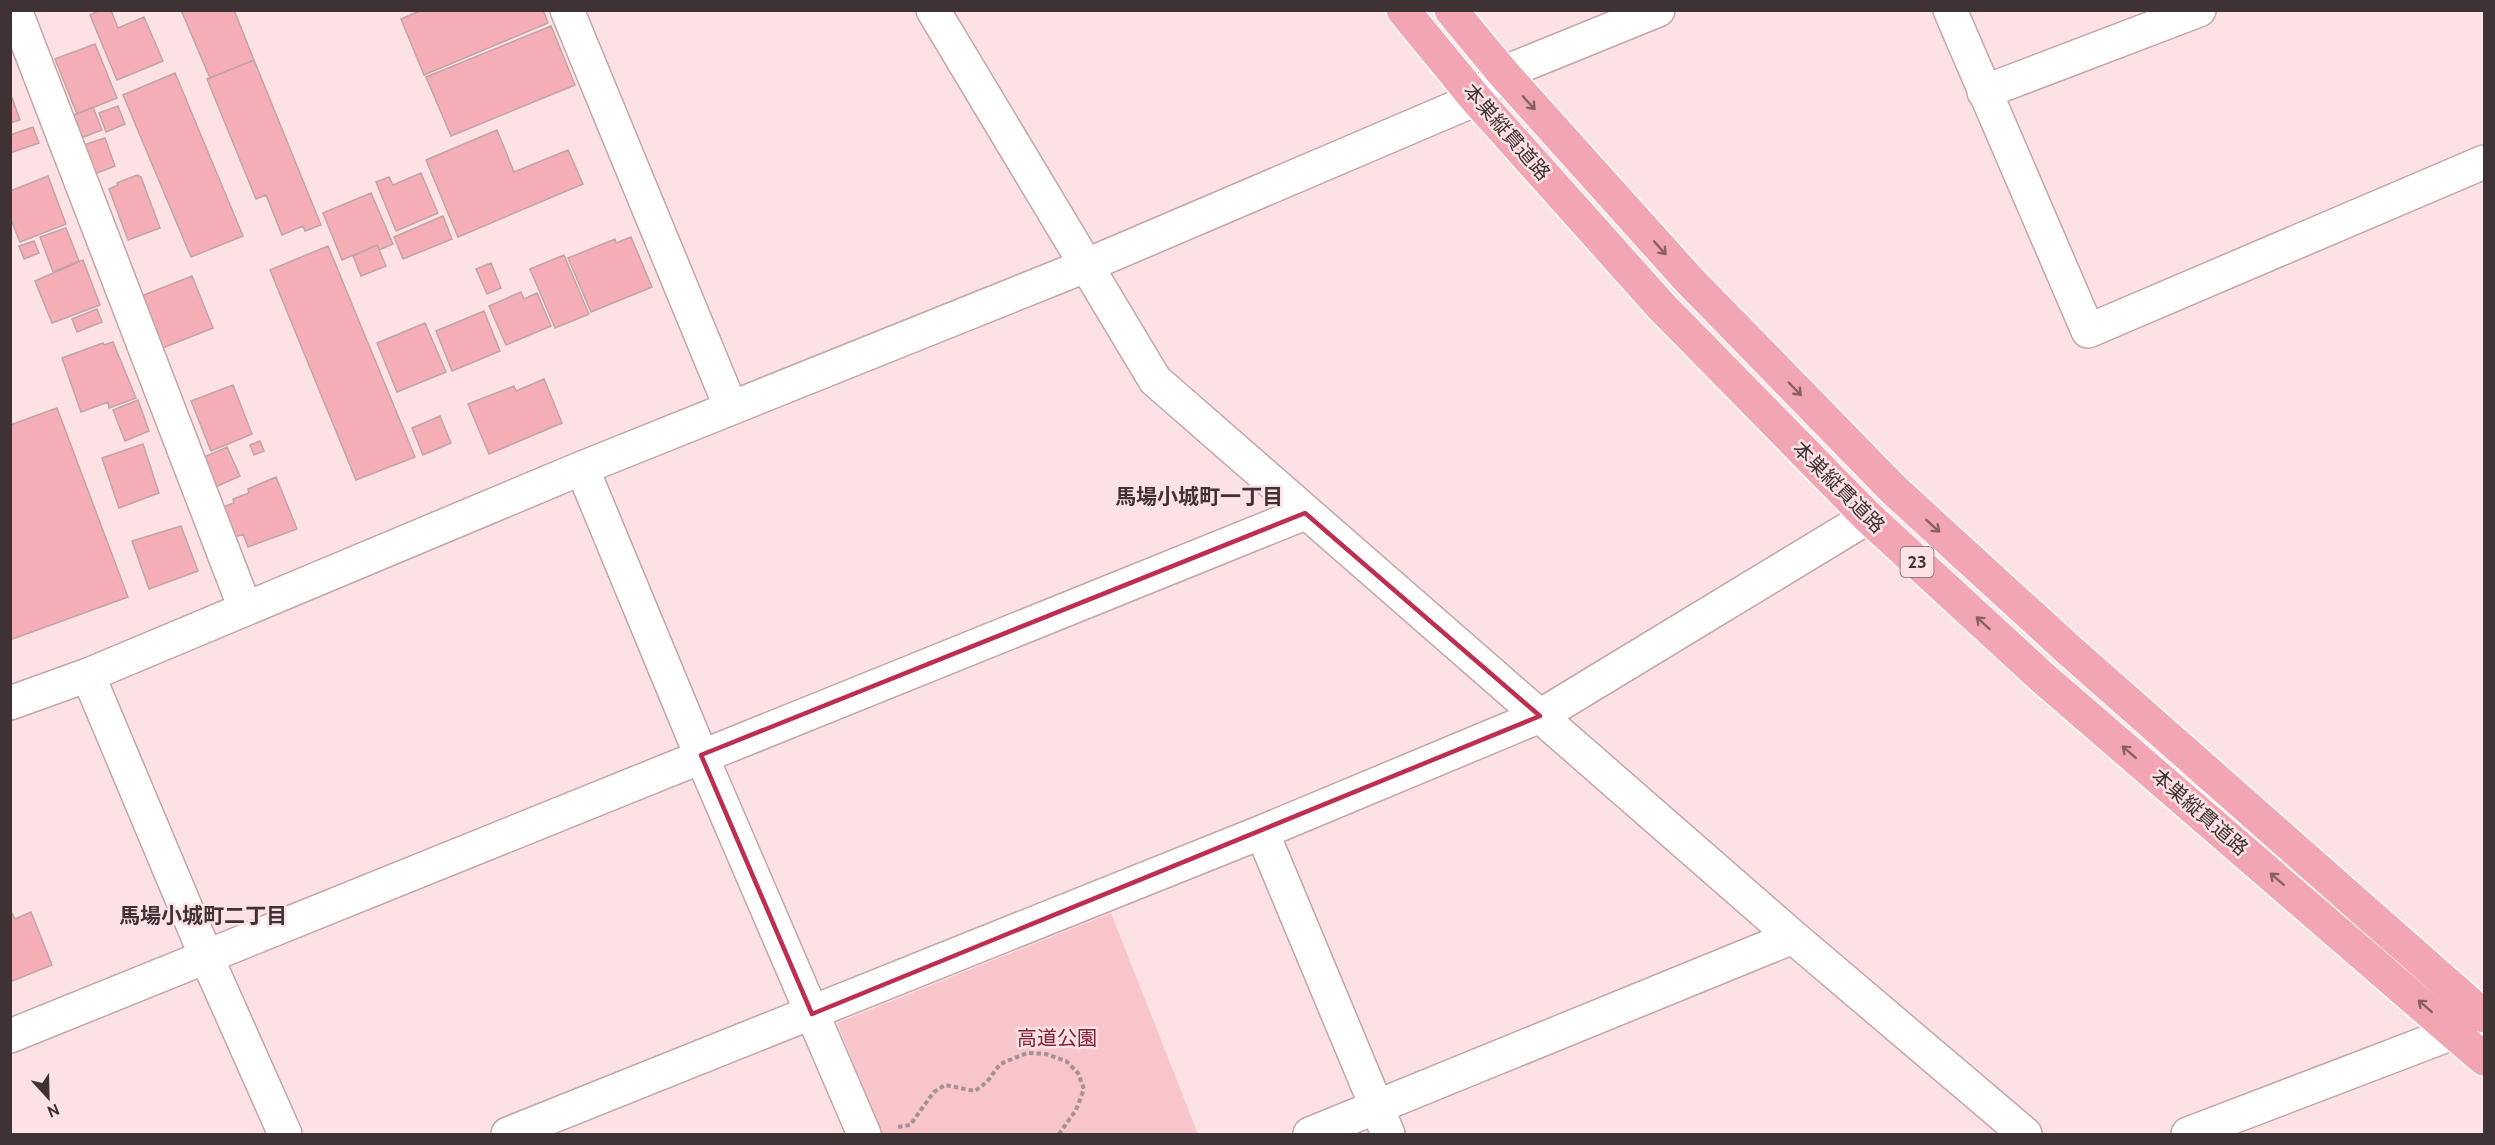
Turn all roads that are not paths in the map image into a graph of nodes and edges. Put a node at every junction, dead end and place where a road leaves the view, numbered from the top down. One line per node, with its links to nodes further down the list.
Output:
1 (15, 10): 18 (street)
2 (567, 10): 14 (street)
3 (933, 10): 13 (street)
4 (1403, 10): 11 (main road, 本巣縦貫道路 / 23)
5 (1451, 10): 9 (main road, 本巣縦貫道路 / 23)
6 (1658, 10): 9 (street)
7 (1950, 10): 10 (street)
8 (2199, 10): 10 (street)
9 (1503, 73): 11 (street); 27 (main road, 本巣縦貫道路 / 23, one-way to 27)
10 (1984, 92): 12 (street)
11 (1476, 99): 13 (street); 17 (main road, 本巣縦貫道路 / 23)
12 (2484, 162)
13 (1085, 266): 14 (street); 16 (street)
14 (731, 408): 15 (street)
15 (582, 468): 18 (street); 22 (street)
16 (1305, 513): 21 (street); 22 (street)
17 (1868, 517): 21 (street); 28 (main road, 本巣縦貫道路 / 23, one-way to 17)
18 (245, 608): 19 (street)
19 (88, 675): 20 (street); 25 (street)
20 (10, 703)
21 (1540, 716): 23 (street); 24 (street)
22 (701, 755): 25 (street); 26 (street)
23 (1262, 832): 26 (street); 31 (street)
24 (1793, 938): 31 (street); 36 (street)
25 (206, 956): 29 (street); 33 (street)
26 (812, 1014): 32 (street); 34 (street)
27 (2483, 1014): 28 (street)
28 (2455, 1032): 30 (main road, 本巣縦貫道路 / 23); 37 (street)
29 (10, 1036)
30 (2484, 1059)
31 (1383, 1121): 35 (street)
32 (863, 1133)
33 (285, 1134)
34 (508, 1134)
35 (1310, 1134)
36 (2025, 1134)
37 (2188, 1134)

